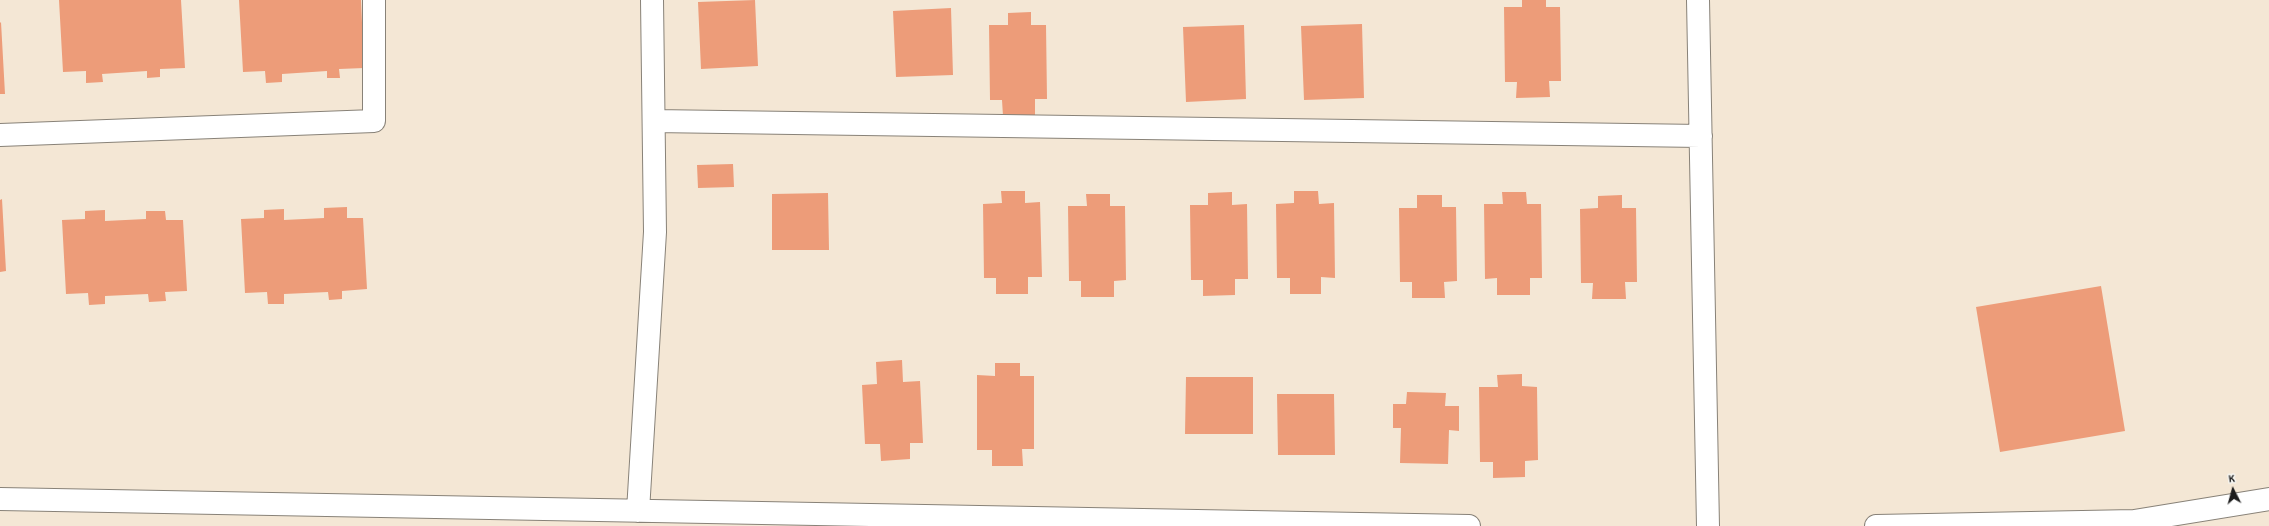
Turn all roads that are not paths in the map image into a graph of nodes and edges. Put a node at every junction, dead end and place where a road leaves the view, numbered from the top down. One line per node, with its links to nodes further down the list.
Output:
1 (374, 0): 5 (street)
2 (652, 0): 4 (street)
3 (1698, 0): 6 (street)
4 (654, 121): 6 (street); 9 (street)
5 (0, 135)
6 (1701, 136): 11 (street)
7 (0, 499): 9 (street)
8 (2269, 499): 12 (street)
9 (638, 511): 10 (street)
10 (1469, 526)
11 (1708, 526)
12 (1876, 526)

